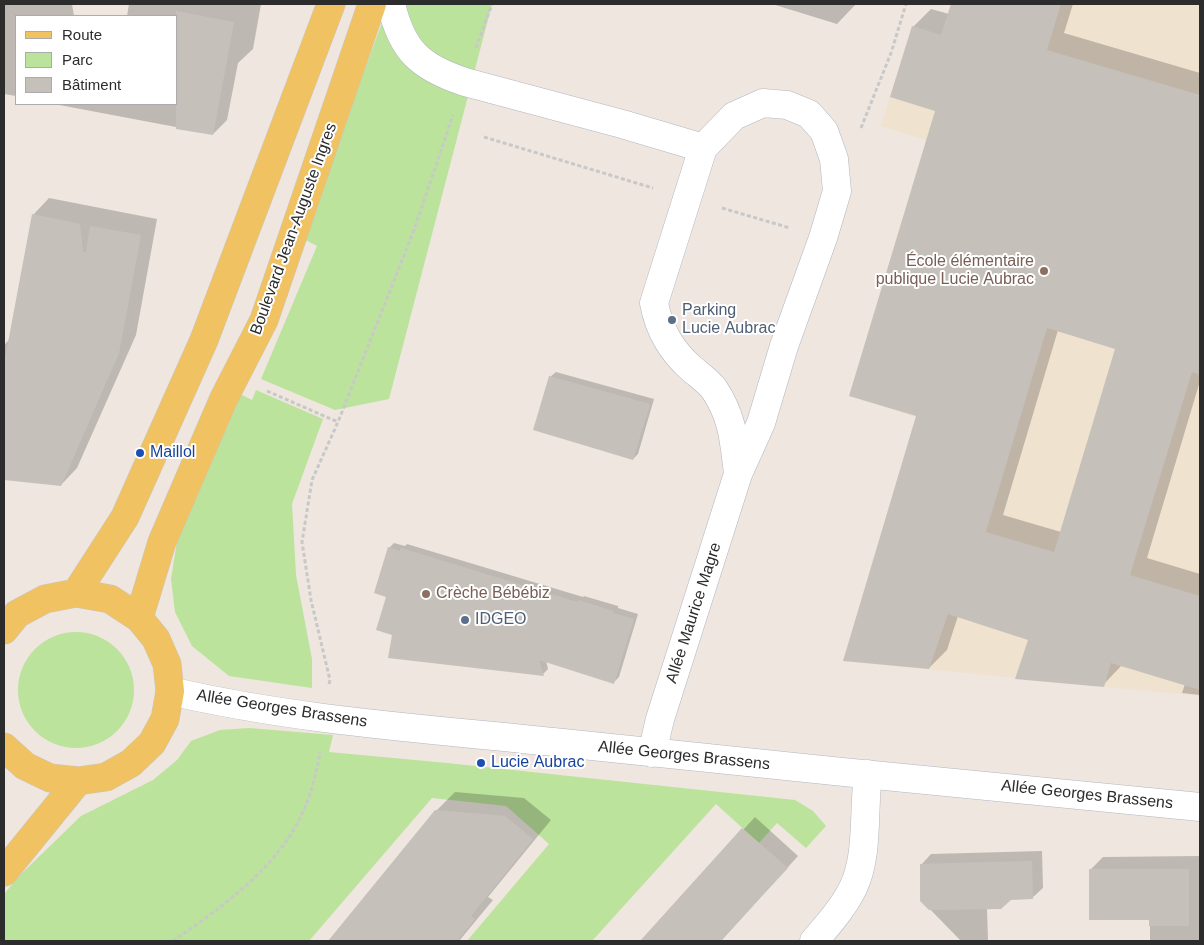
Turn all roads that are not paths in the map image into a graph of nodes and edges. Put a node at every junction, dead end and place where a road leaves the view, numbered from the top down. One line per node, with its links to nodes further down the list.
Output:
1 (331, 4): 6 (main road)
2 (372, 4): 7 (main road, Boulevard Jean-Auguste Ingres)
3 (391, 4): 4 (street)
4 (703, 148): 5 (street); 5 (street, Allée Maurice Magre)
5 (738, 474): 11 (street, Allée Maurice Magre)
6 (76, 593): 7 (main road); 8 (main road)
7 (139, 618): 9 (main road)
8 (4, 630)
9 (170, 691): 11 (street, Allée Georges Brassens); 13 (main road)
10 (4, 749): 13 (main road)
11 (652, 753): 12 (street, Allée Georges Brassens)
12 (868, 774): 14 (street, Allée Georges Brassens); 16 (street)
13 (78, 781): 15 (main road)
14 (1200, 807)
15 (4, 872)
16 (814, 941)

